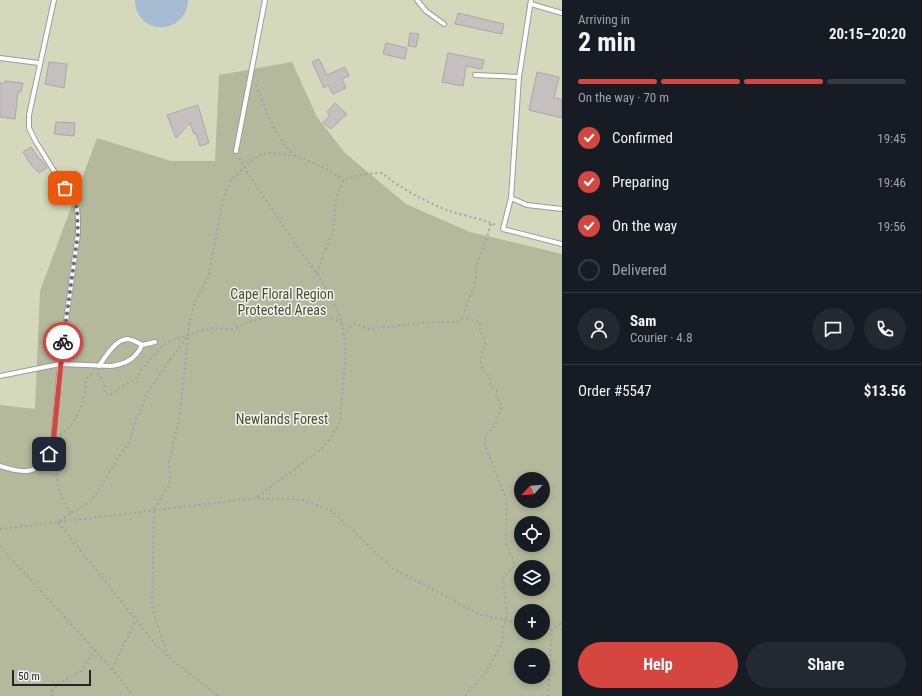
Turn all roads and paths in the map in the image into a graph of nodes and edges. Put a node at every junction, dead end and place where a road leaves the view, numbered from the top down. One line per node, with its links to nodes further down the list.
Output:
1 (54, 0): 8 (lane)
2 (265, 0): 9 (lane)
3 (417, 0): 6 (lane)
4 (531, 2): 5 (lane); 11 (lane)
5 (562, 13)
6 (444, 24)
7 (0, 58): 8 (lane)
8 (39, 63): 28 (lane)
9 (251, 72): 12 (lane); 13 (path)
10 (475, 75): 11 (lane)
11 (519, 77): 16 (lane)
12 (236, 151): 14 (path)
13 (296, 156): 14 (path); 15 (path)
14 (244, 167): 21 (path); 24 (path)
15 (344, 180): 18 (path); 21 (path)
16 (511, 198): 17 (lane); 19 (lane)
17 (562, 209)
18 (491, 223): 19 (path); 22 (path)
19 (503, 229): 20 (lane)
20 (562, 244)
21 (317, 273): 23 (path)
22 (464, 315): 25 (path); 41 (path)
23 (342, 323): 24 (path); 25 (path)
24 (188, 335): 31 (path); 35 (path); 36 (path)
25 (343, 335): 34 (path)
26 (155, 342): 27 (lane)
27 (142, 345): 29 (lane); 29 (lane)
28 (60, 364): 29 (lane); 30 (lane); 33 (lane)
29 (99, 366)
30 (0, 376)
31 (59, 436)
32 (57, 450): 36 (path)
33 (0, 466)
34 (256, 498): 35 (path); 41 (path)
35 (154, 510): 37 (path); 46 (path)
36 (71, 513): 37 (path)
37 (58, 522): 38 (path); 40 (path)
38 (0, 529)
39 (0, 546): 45 (path)
40 (136, 620): 46 (path); 47 (path)
41 (506, 620): 42 (path); 51 (path)
42 (514, 622)
43 (562, 623): 44 (path)
44 (552, 630): 52 (path)
45 (95, 650): 47 (path); 48 (path)
46 (168, 657): 50 (path)
47 (112, 669): 49 (path)
48 (52, 696)
49 (131, 696)
50 (218, 696)
51 (465, 696)
52 (548, 696)

